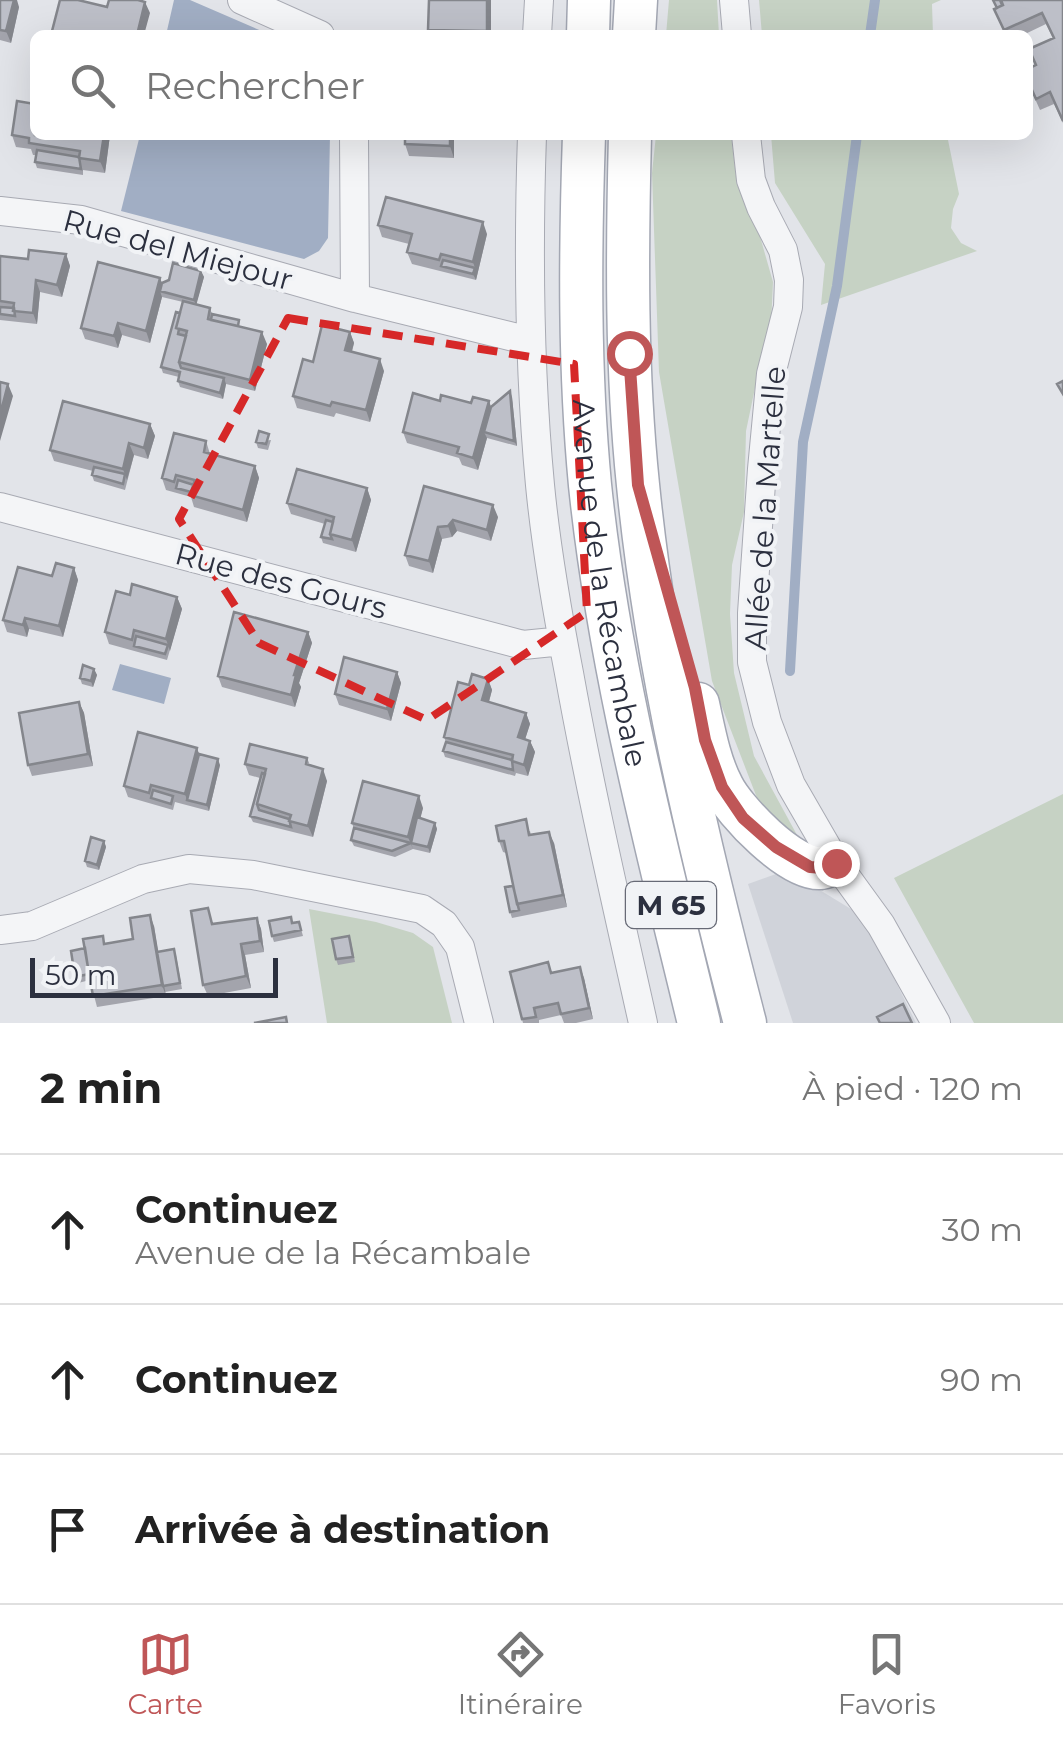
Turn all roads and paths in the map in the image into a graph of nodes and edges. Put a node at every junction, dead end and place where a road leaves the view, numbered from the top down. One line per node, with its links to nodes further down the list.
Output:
1 (242, 0): 6 (street)
2 (539, 0): 7 (street)
3 (590, 0): 8 (main road)
4 (636, 0): 9 (main road)
5 (734, 0): 10 (street)
6 (309, 30)
7 (537, 30)
8 (588, 30)
9 (634, 30)
10 (737, 30)
11 (354, 140): 17 (street)
12 (532, 140): 18 (street)
13 (584, 140): 26 (main road, Avenue de la Récambale / M 65)
14 (630, 140): 19 (main road, Avenue de la Récambale / M 65)
15 (746, 140): 22 (street, Allée de la Martelle)
16 (0, 211): 17 (street, Rue del Miejour)
17 (355, 298): 18 (street, Rue del Miejour)
18 (530, 341): 21 (street)
19 (638, 485): 22 (main road); 27 (main road, Avenue de la Récambale / M 65)
20 (0, 507): 21 (street, Rue des Gours)
21 (562, 640): 25 (street)
22 (836, 863): 28 (street, Allée de la Martelle)
23 (0, 930): 24 (street)
24 (478, 1023)
25 (643, 1023)
26 (699, 1023)
27 (744, 1023)
28 (936, 1023)

